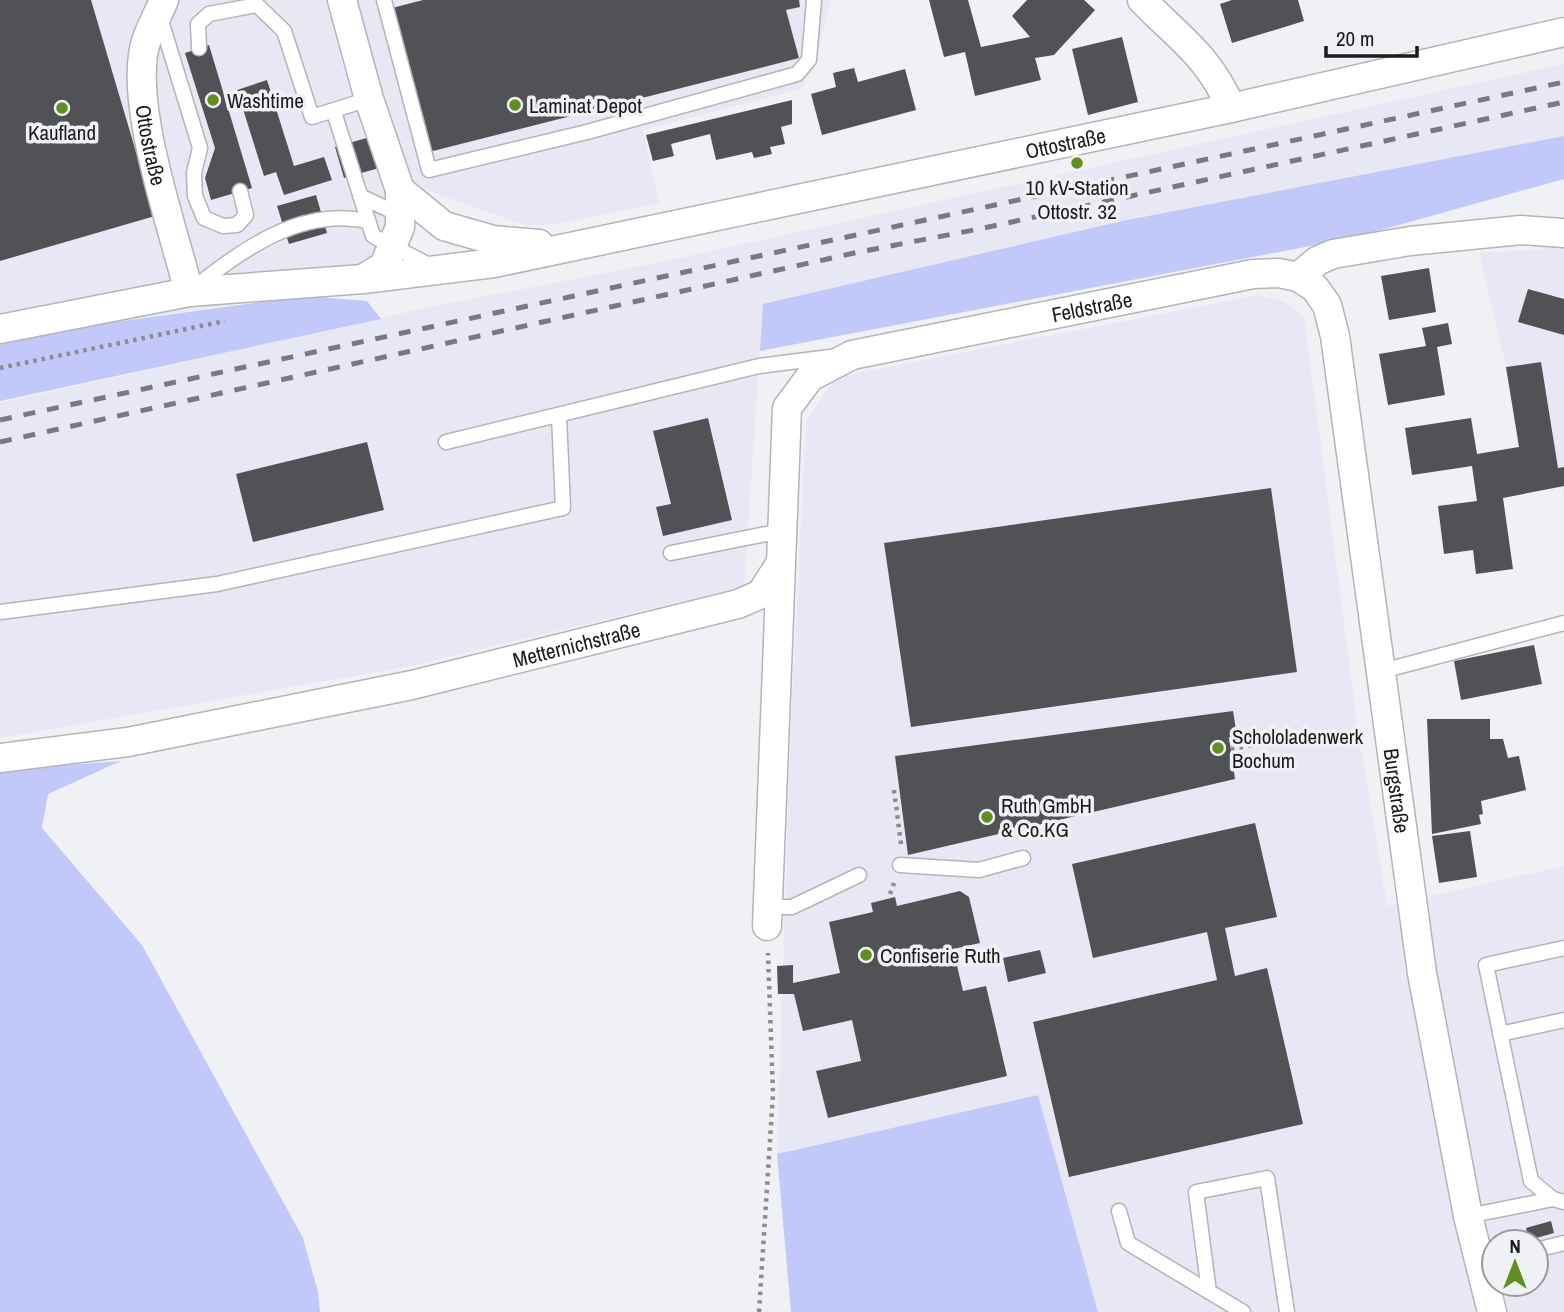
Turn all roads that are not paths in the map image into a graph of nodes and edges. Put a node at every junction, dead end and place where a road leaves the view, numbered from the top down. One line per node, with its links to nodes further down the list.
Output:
1 (342, 0): 8 (street)
2 (384, 0): 3 (lane)
3 (814, 0)
4 (1142, 0): 9 (street)
5 (161, 6): 11 (lane); 21 (street, Ottostraße)
6 (1564, 32): 9 (street, Ottostraße)
7 (200, 48): 10 (lane)
8 (369, 99): 10 (lane); 13 (street)
9 (1231, 108): 17 (street, Ottostraße)
10 (334, 112): 12 (lane)
11 (240, 191)
12 (360, 196): 13 (lane); 14 (lane)
13 (400, 203): 16 (street); 17 (street, Ottostraße)
14 (368, 220): 16 (lane); 21 (lane)
15 (1564, 233): 19 (street)
16 (392, 247): 18 (lane); 20 (street)
17 (567, 247): 18 (street, Ottostraße)
18 (436, 269): 20 (street, Ottostraße)
19 (1298, 277): 23 (street, Feldstraße); 31 (street, Burgstraße)
20 (363, 279): 21 (street, Ottostraße)
21 (189, 292): 22 (street, Ottostraße)
22 (0, 329)
23 (852, 355): 24 (lane); 26 (street, Feldstraße)
24 (559, 415): 25 (lane); 29 (lane)
25 (446, 442)
26 (781, 531): 27 (lane); 28 (street, Feldstraße)
27 (671, 553)
28 (780, 564): 32 (street, Metternichstraße); 36 (street)
29 (0, 612)
30 (1564, 623): 31 (lane)
31 (1382, 671): 42 (street, Burgstraße)
32 (0, 758)
33 (1023, 858): 34 (lane)
34 (901, 860)
35 (859, 875): 36 (lane)
36 (768, 917)
37 (1564, 948): 39 (lane)
38 (1564, 1020): 39 (lane)
39 (1500, 1034): 40 (lane)
40 (1559, 1201): 42 (lane)
41 (1119, 1211): 44 (lane)
42 (1468, 1216): 43 (street, Burgstraße)
43 (1480, 1244)
44 (1209, 1292): 45 (lane); 46 (lane)
45 (1244, 1312)
46 (1287, 1312)

